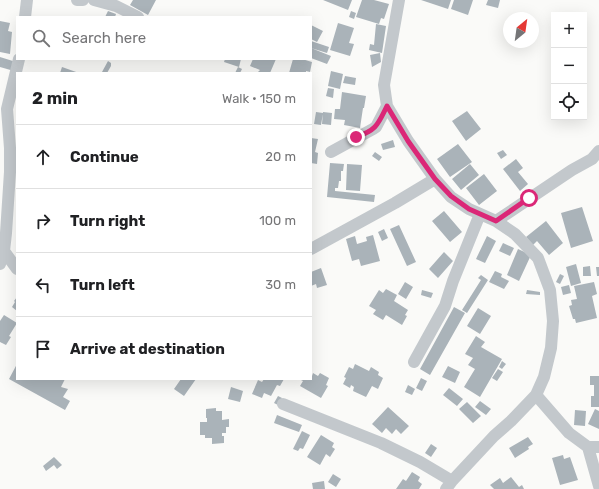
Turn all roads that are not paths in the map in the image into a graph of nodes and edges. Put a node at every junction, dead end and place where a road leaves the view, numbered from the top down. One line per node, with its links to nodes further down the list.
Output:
1 (27, 0): 6 (street)
2 (77, 0): 3 (street)
3 (83, 0)
4 (94, 0): 7 (street)
5 (399, 0): 9 (street)
6 (24, 16)
7 (136, 16)
8 (19, 60): 16 (street)
9 (387, 106): 11 (street); 12 (street)
10 (599, 150): 14 (street)
11 (331, 152)
12 (435, 179): 13 (street); 15 (street)
13 (480, 214): 14 (street); 19 (street)
14 (496, 221): 20 (street)
15 (312, 248)
16 (4, 250): 17 (street); 18 (street)
17 (0, 264)
18 (16, 268)
19 (414, 362)
20 (536, 395): 22 (street); 23 (street)
21 (283, 404): 23 (street)
22 (594, 447): 24 (street)
23 (449, 485)
24 (599, 486)

